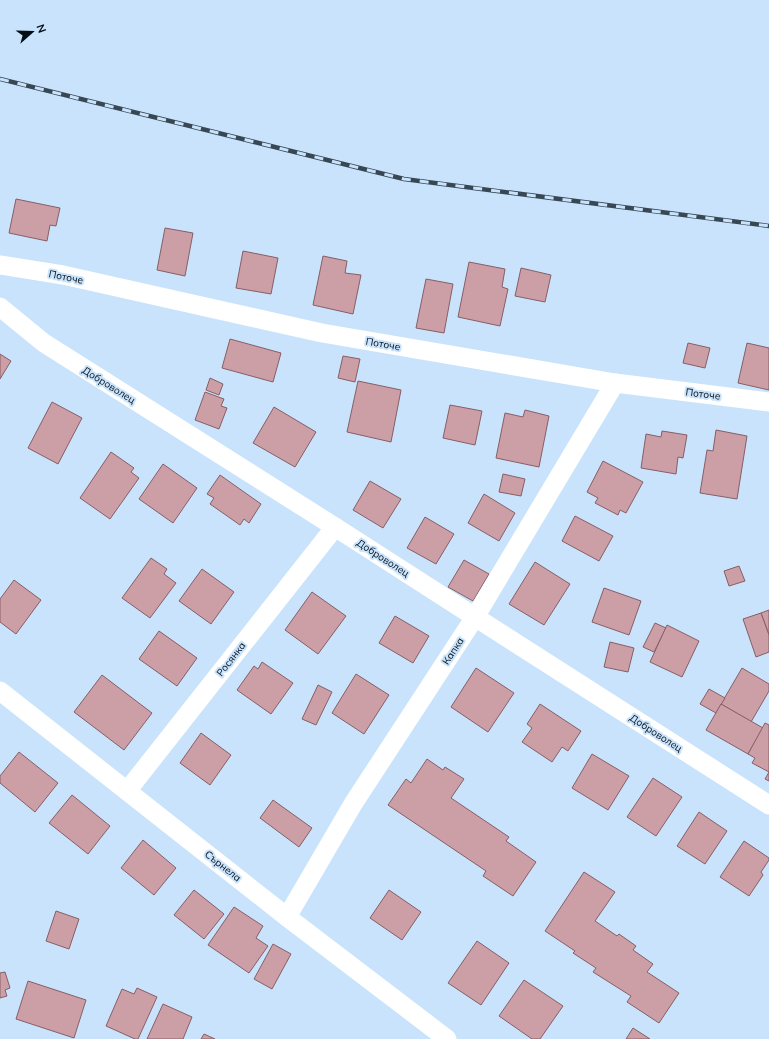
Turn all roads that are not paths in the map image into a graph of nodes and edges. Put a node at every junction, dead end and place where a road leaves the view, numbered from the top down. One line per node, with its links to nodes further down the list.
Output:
1 (0, 266): 3 (street, Поточе)
2 (0, 307): 5 (street, Доброволец)
3 (615, 383): 4 (street, Поточе); 6 (street, Капка)
4 (769, 402)
5 (335, 527): 6 (street, Доброволец); 8 (street, Росянка)
6 (475, 617): 9 (street, Доброволец); 10 (street, Капка)
7 (0, 691): 8 (street, Сърнела)
8 (127, 791): 10 (street, Сърнела)
9 (769, 805)
10 (287, 917): 11 (street, Сърнела)
11 (447, 1039)

